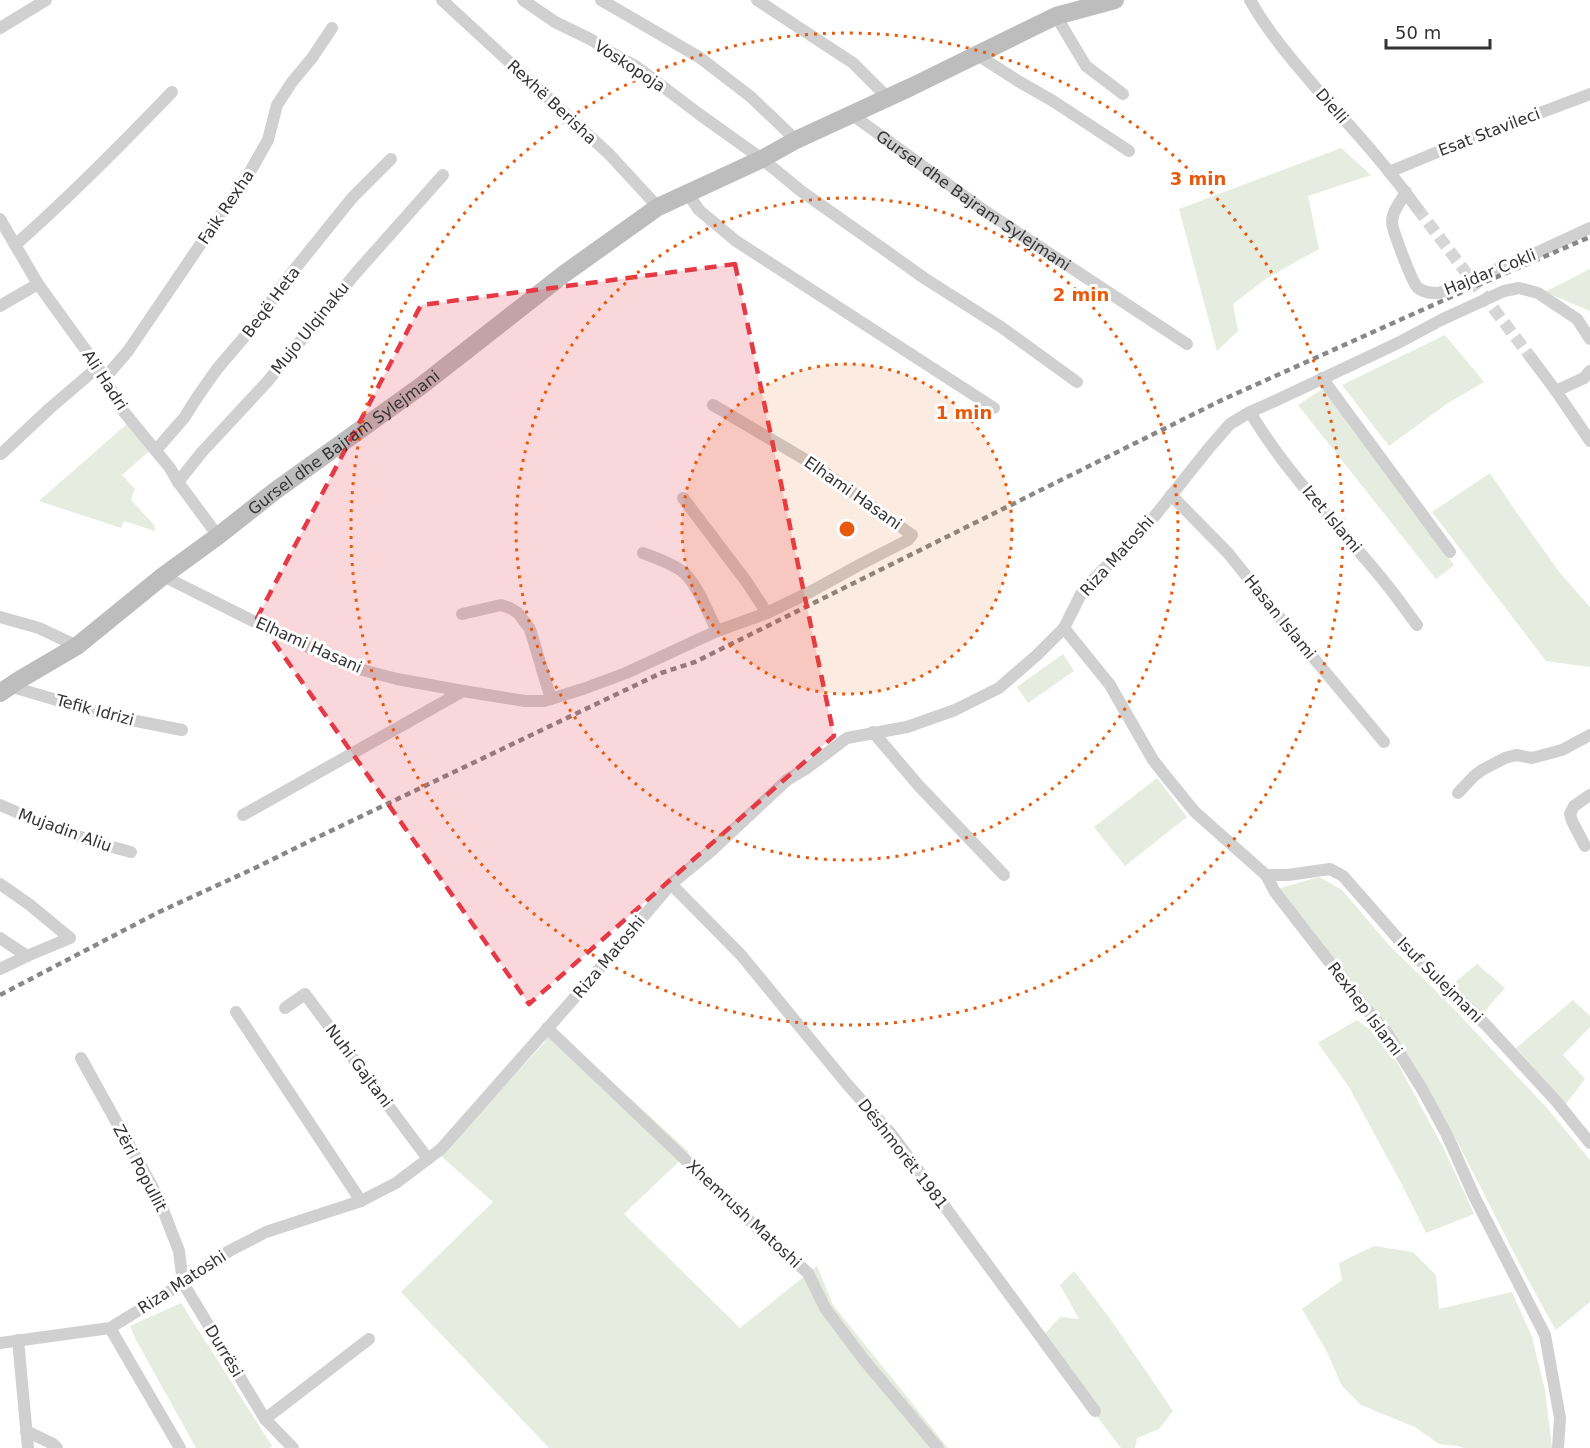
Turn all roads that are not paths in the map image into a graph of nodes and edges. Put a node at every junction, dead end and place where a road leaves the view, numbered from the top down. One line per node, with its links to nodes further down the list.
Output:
1 (46, 0): 9 (street)
2 (442, 0): 25 (street, Rexhë Berisha)
3 (523, 0): 20 (street, Voskopoja)
4 (601, 0): 17 (street)
5 (757, 0): 15 (street)
6 (1115, 0): 8 (street, Gursel dhe Bajram Sylejmani)
7 (1250, 0): 21 (street, Dielli)
8 (1056, 16): 11 (street, Gursel dhe Bajram Sylejmani); 13 (street)
9 (0, 28)
10 (332, 28): 38 (street, Faik Rexha)
11 (976, 54): 15 (street, Gursel dhe Bajram Sylejmani); 18 (street)
12 (172, 92): 29 (street)
13 (1123, 94)
14 (1590, 94): 21 (street, Esat Stavileci)
15 (887, 97): 16 (street, Gursel dhe Bajram Sylejmani)
16 (851, 114): 17 (street, Gursel dhe Bajram Sylejmani); 33 (street, Gursel dhe Bajram Sylejmani)
17 (796, 140): 20 (street, Gursel dhe Bajram Sylejmani)
18 (1129, 151)
19 (391, 159): 45 (street, Beqë Heta)
20 (762, 159): 24 (street, Gursel dhe Bajram Sylejmani); 39 (street)
21 (1389, 172): 23 (street, Dielli)
22 (443, 175): 47 (street, Mujo Ulqinaku)
23 (1406, 192): 26 (street, Dielli); 28 (street, Hajdar Cokli)
24 (688, 194): 25 (street, Gursel dhe Bajram Sylejmani); 42 (street)
25 (658, 207): 50 (street, Gursel dhe Bajram Sylejmani)
26 (1417, 208)
27 (0, 219): 29 (street, Ali Hadri)
28 (1590, 228)
29 (15, 245): 30 (street, Ali Hadri)
30 (38, 284): 31 (street); 35 (street, Ali Hadri)
31 (0, 306)
32 (1590, 339): 37 (street, Riza Matoshi)
33 (1187, 344)
34 (1532, 359): 40 (street)
35 (98, 367): 38 (street, Ali Hadri); 46 (street)
36 (1590, 371): 40 (street)
37 (1322, 378): 43 (street, Riza Matoshi); 51 (street)
38 (104, 379): 45 (street, Ali Hadri)
39 (1077, 382)
40 (1557, 391): 44 (street)
41 (713, 405): 54 (street, Elhami Hasani)
42 (994, 408)
43 (1250, 412): 48 (street, Riza Matoshi); 57 (street, Izet Islami)
44 (1590, 441)
45 (156, 450): 47 (street, Ali Hadri)
46 (0, 454)
47 (178, 482): 50 (street, Ali Hadri)
48 (1171, 495): 58 (street, Riza Matoshi); 67 (street, Hasan Islami)
49 (684, 498): 54 (street)
50 (218, 536): 53 (street, Gursel dhe Bajram Sylejmani)
51 (1450, 552)
52 (643, 553): 59 (street)
53 (163, 576): 60 (street, Gursel dhe Bajram Sylejmani); 62 (street, Elhami Hasani)
54 (768, 613): 59 (street, Elhami Hasani)
55 (462, 614): 63 (street)
56 (0, 617): 60 (street)
57 (1417, 625)
58 (1064, 628): 65 (street, Riza Matoshi); 75 (street, Rexhep Islami)
59 (717, 631): 63 (street, Elhami Hasani)
60 (77, 646): 61 (street, Gursel dhe Bajram Sylejmani)
61 (5, 690): 64 (street, Tefik Idrizi)
62 (463, 691): 63 (street, Elhami Hasani); 71 (street)
63 (551, 699)
64 (182, 730)
65 (873, 732): 74 (street); 76 (street, Riza Matoshi)
66 (1590, 735): 68 (street)
67 (1384, 742)
68 (1458, 793)
69 (1590, 795): 72 (street)
70 (0, 805): 73 (street, Mujadin Aliu)
71 (243, 815)
72 (1585, 846)
73 (131, 852)
74 (1004, 875)
75 (1266, 875): 85 (street, Isuf Sulejmani); 101 (street, Rexhep Islami)
76 (671, 884): 83 (street, Riza Matoshi); 93 (street, Dëshmorët 1981)
77 (0, 885): 79 (street)
78 (0, 938): 79 (street)
79 (27, 956): 80 (street)
80 (0, 969)
81 (285, 1008): 86 (street, Nuhi Gajtani)
82 (236, 1012): 87 (street)
83 (547, 1028): 86 (street, Riza Matoshi); 100 (street, Xhemrush Matoshi)
84 (81, 1058): 88 (street, Zëri Popullit)
85 (1590, 1143)
86 (428, 1159): 87 (street, Riza Matoshi)
87 (361, 1201): 88 (street, Riza Matoshi)
88 (183, 1283): 89 (street, Riza Matoshi); 94 (street, Durrësi)
89 (110, 1328): 91 (street, Riza Matoshi); 99 (street)
90 (369, 1339): 94 (street)
91 (18, 1340): 92 (street, Riza Matoshi); 95 (street)
92 (0, 1343)
93 (1095, 1411)
94 (265, 1419): 96 (street, Durrësi)
95 (26, 1431): 97 (street); 98 (street)
96 (286, 1446)
97 (28, 1448)
98 (57, 1448)
99 (180, 1448)
100 (938, 1448)
101 (1558, 1448)

